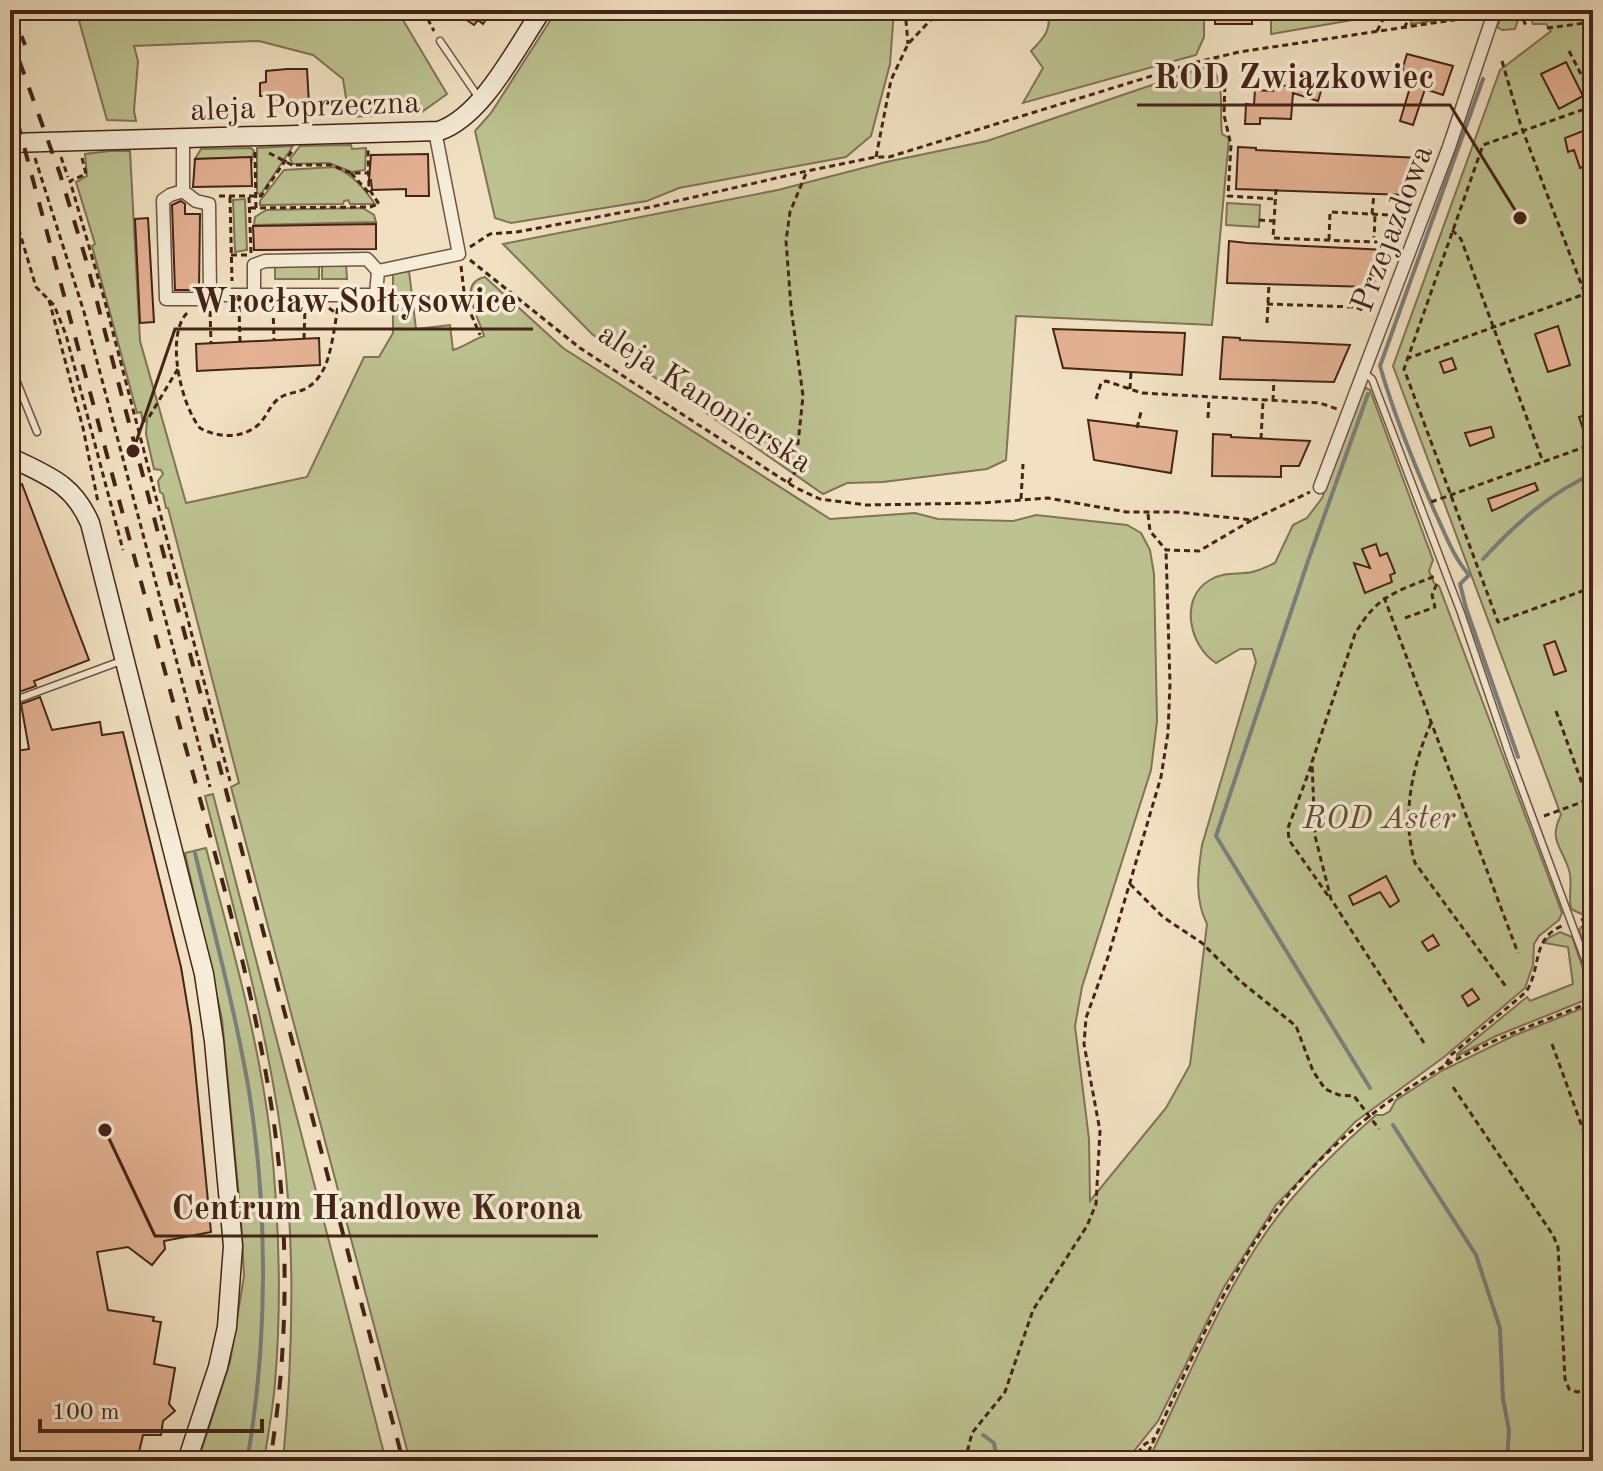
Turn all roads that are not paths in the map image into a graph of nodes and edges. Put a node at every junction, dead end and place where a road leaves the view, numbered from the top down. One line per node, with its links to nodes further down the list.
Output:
1 (542, 10): 4 (street, aleja Poprzeczna)
2 (1493, 15): 13 (street, Przejazdowa)
3 (440, 41): 4 (lane)
4 (481, 100): 5 (street, aleja Poprzeczna)
5 (435, 131): 6 (street, aleja Poprzeczna); 9 (street)
6 (183, 139): 7 (street, aleja Poprzeczna); 8 (street)
7 (10, 143)
8 (183, 191): 11 (street); 11 (street)
9 (378, 271): 10 (street); 10 (street)
10 (254, 294): 11 (street)
11 (210, 299)
12 (10, 365): 14 (lane)
13 (1363, 372): 16 (street, Przejazdowa); 19 (lane)
14 (37, 432)
15 (15, 465): 17 (street)
16 (1320, 487)
17 (125, 660): 18 (lane); 22 (street)
18 (10, 702)
19 (1593, 981)
20 (139, 1458): 21 (lane)
21 (162, 1461)
22 (187, 1461)

